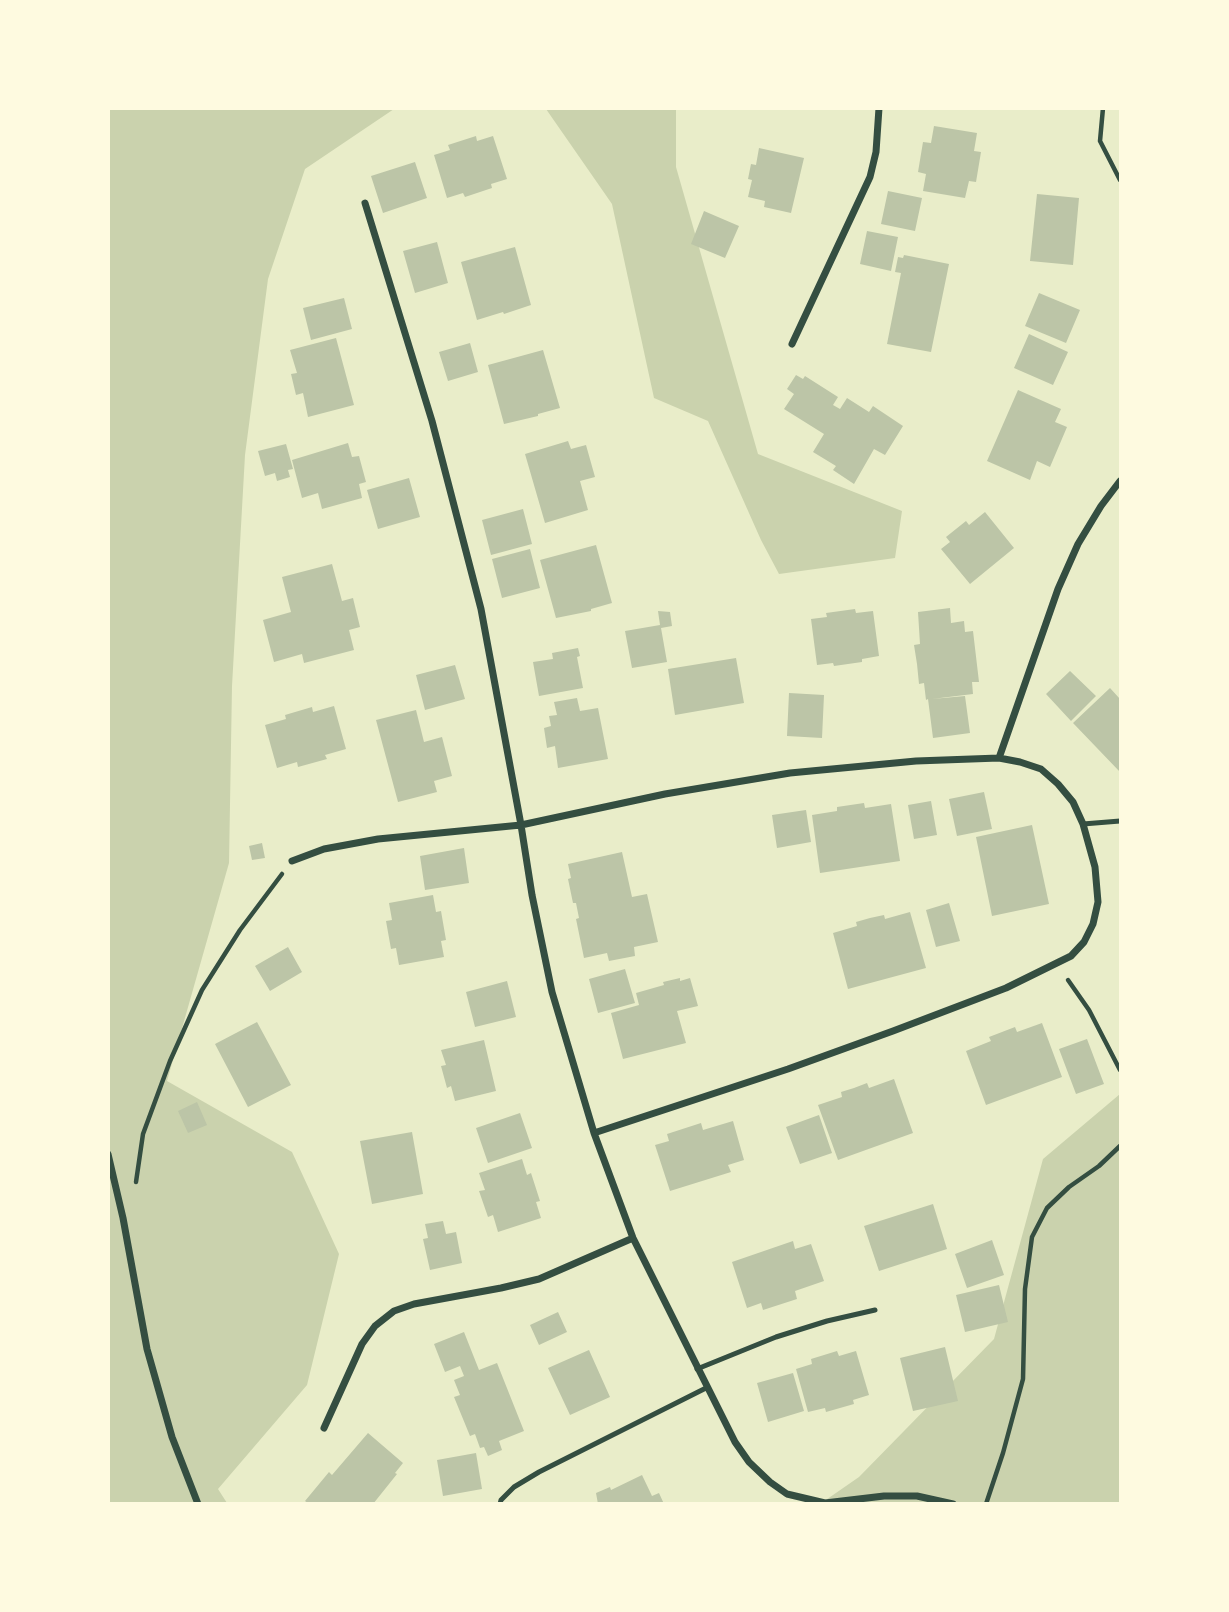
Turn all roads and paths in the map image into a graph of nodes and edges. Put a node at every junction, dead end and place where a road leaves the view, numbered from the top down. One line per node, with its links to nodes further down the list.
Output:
1 (879, 108): 5 (street)
2 (1103, 108): 3 (path)
3 (1121, 180)
4 (365, 203): 10 (street)
5 (792, 344)
6 (1121, 481): 7 (street)
7 (999, 758): 9 (street); 10 (street)
8 (1121, 821): 9 (lane)
9 (1083, 824): 12 (street)
10 (522, 825): 11 (street); 14 (street)
11 (292, 861): 17 (path)
12 (1056, 965): 13 (path); 14 (street)
13 (1121, 1070)
14 (594, 1133): 18 (street)
15 (1121, 1146): 27 (path)
16 (108, 1154): 24 (street)
17 (135, 1189)
18 (633, 1238): 20 (street); 22 (street)
19 (875, 1310): 20 (lane)
20 (697, 1369): 21 (street)
21 (706, 1388): 23 (street); 25 (lane)
22 (324, 1429)
23 (798, 1501): 26 (street)
24 (198, 1503)
25 (500, 1503)
26 (953, 1503)
27 (986, 1503)

